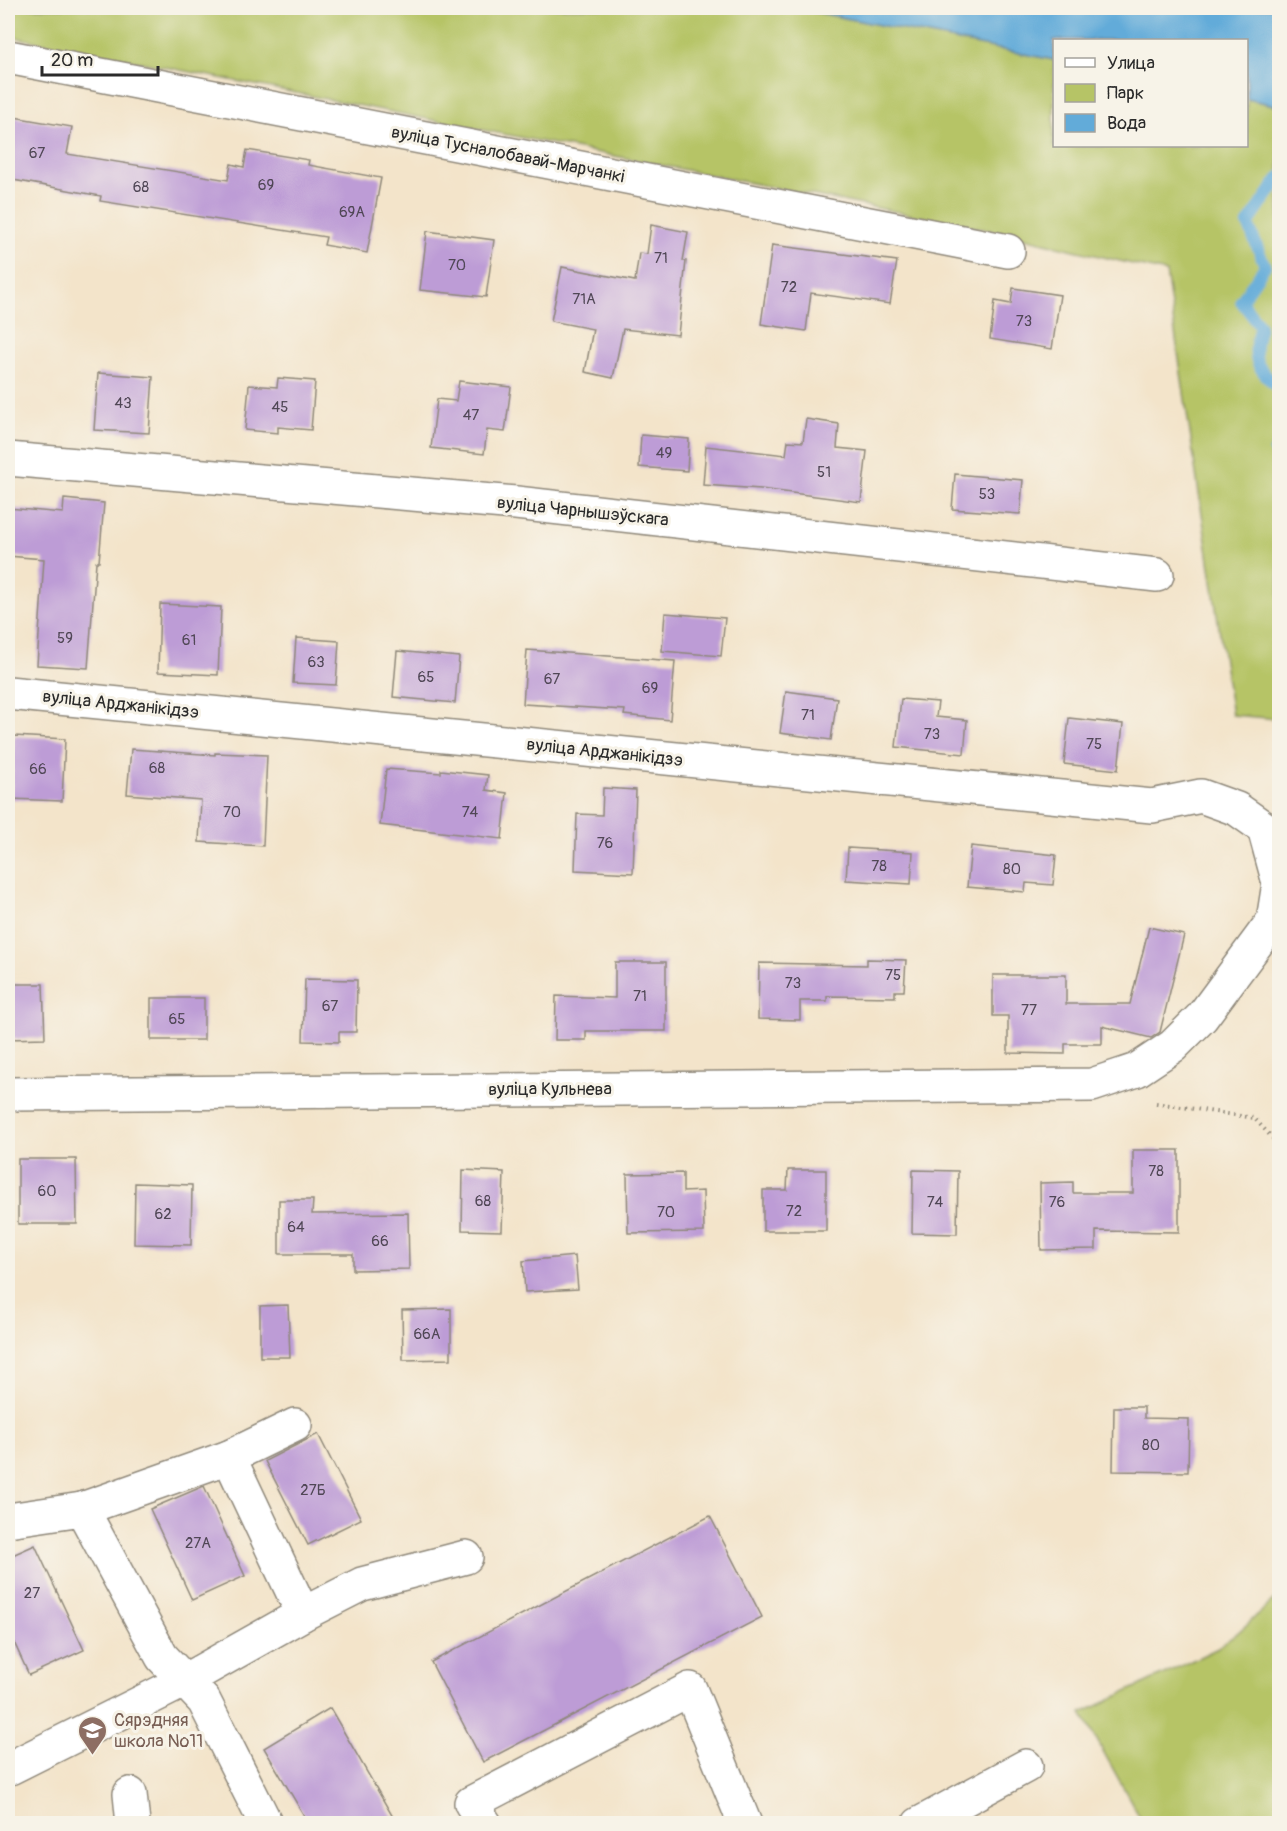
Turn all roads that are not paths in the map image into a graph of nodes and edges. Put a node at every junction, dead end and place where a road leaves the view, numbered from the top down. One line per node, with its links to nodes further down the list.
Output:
1 (8, 57): 2 (street, вуліца Тусналобавай-Марчанкі)
2 (1008, 251)
3 (8, 459): 4 (street, вуліца Чарнышэўскага)
4 (1157, 575)
5 (8, 693): 6 (street, вуліца Арджанікідзэ)
6 (1201, 796): 7 (street, вуліца Кульнева)
7 (8, 1094)
8 (295, 1425): 9 (street)
9 (229, 1457): 10 (street); 13 (street)
10 (82, 1509): 11 (street); 14 (street)
11 (8, 1520)
12 (466, 1557): 13 (street)
13 (303, 1614): 14 (street)
14 (184, 1681): 16 (street); 17 (street)
15 (1026, 1766): 20 (street)
16 (10, 1768)
17 (266, 1824)
18 (485, 1824): 19 (street)
19 (746, 1824)
20 (919, 1824)

